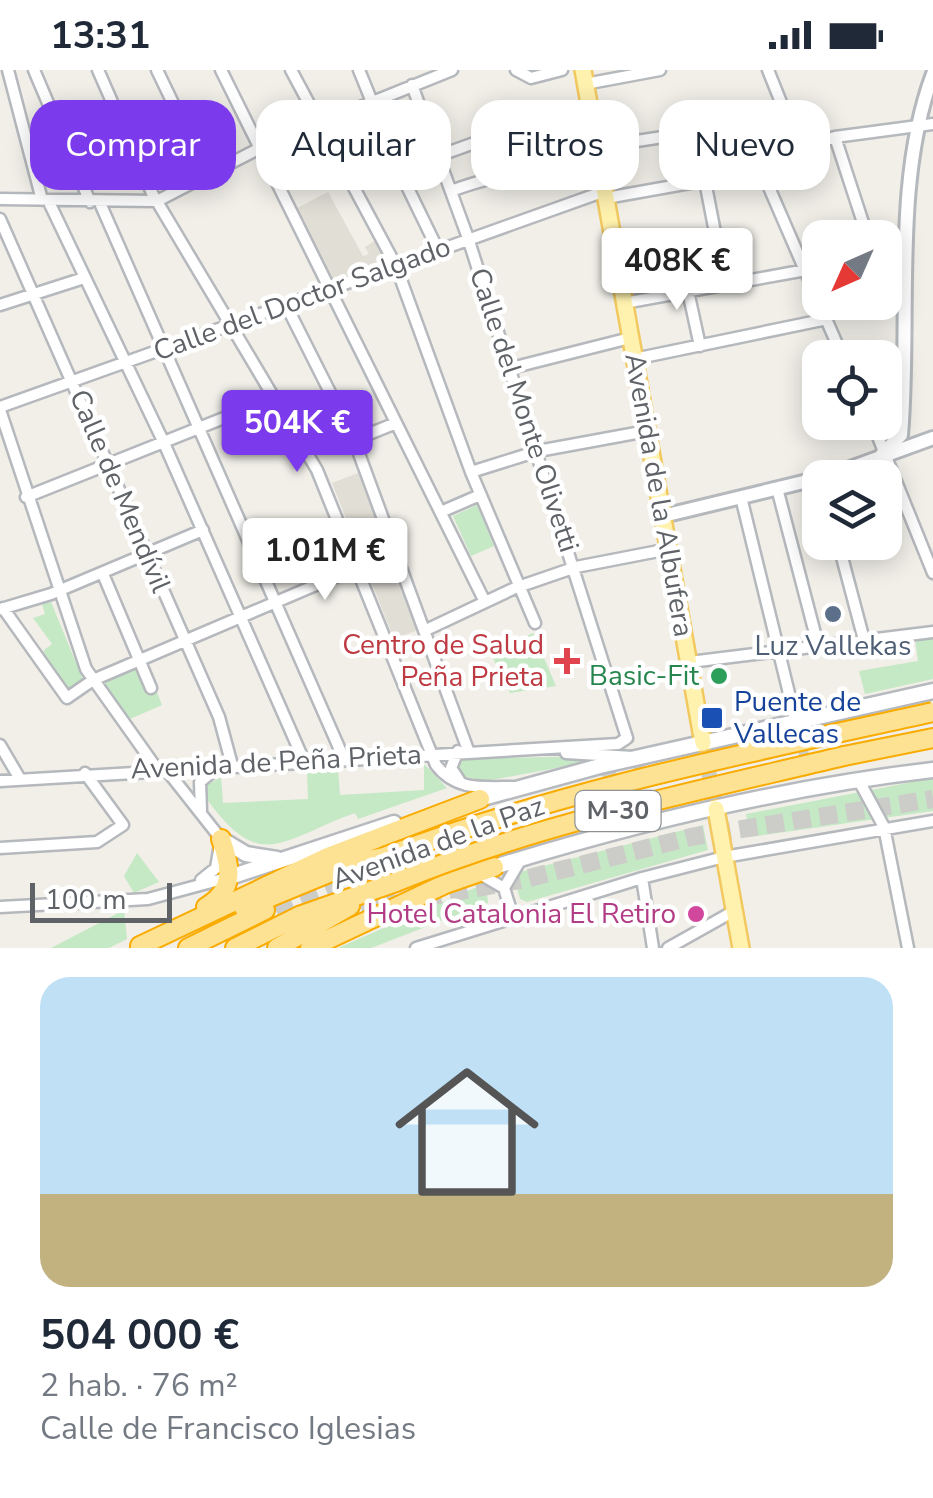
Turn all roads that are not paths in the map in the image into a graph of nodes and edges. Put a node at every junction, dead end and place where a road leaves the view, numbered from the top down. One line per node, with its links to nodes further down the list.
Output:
1 (8, 70): 39 (street)
2 (34, 70): 41 (street)
3 (98, 70): 40 (street)
4 (157, 70): 17 (street)
5 (220, 70): 26 (street)
6 (291, 70): 18 (street)
7 (360, 70): 19 (street)
8 (452, 70): 13 (street)
9 (562, 70): 12 (street)
10 (660, 70): 15 (street)
11 (768, 70): 22 (street)
12 (520, 71)
13 (432, 73): 16 (street)
14 (933, 74): 23 (street)
15 (584, 77)
16 (412, 85): 20 (street); 21 (street, Calle del Monte Olivetti)
17 (171, 100)
18 (306, 100)
19 (368, 100)
20 (374, 100)
21 (417, 100)
22 (779, 100)
23 (926, 123): 24 (street); 77 (street)
24 (835, 137): 25 (street); 43 (street)
25 (830, 138)
26 (256, 144)
27 (471, 183): 33 (street)
28 (659, 188): 37 (street, Calle del Doctor Salgado)
29 (177, 190): 40 (street)
30 (279, 190): 51 (street)
31 (355, 190): 47 (street)
32 (410, 190): 45 (street)
33 (451, 190): 44 (street, Calle del Monte Olivetti)
34 (605, 190): 37 (main road, Avenida de la Albufera)
35 (707, 190): 50 (street)
36 (772, 190): 46 (street)
37 (606, 195): 44 (street, Calle del Doctor Salgado); 54 (main road, Avenida de la Albufera)
38 (1, 196): 39 (street)
39 (45, 200): 41 (street); 49 (street)
40 (157, 201): 41 (street); 58 (street)
41 (95, 203): 62 (street)
42 (0, 219): 53 (street, Calle de Mendívil)
43 (862, 220)
44 (468, 238): 45 (street, Calle del Doctor Salgado); 65 (street, Calle del Monte Olivetti)
45 (438, 250): 47 (street, Calle del Doctor Salgado)
46 (802, 261)
47 (396, 266): 51 (street, Calle del Doctor Salgado); 80 (street)
48 (802, 271): 50 (street)
49 (84, 278): 53 (street); 64 (street)
50 (725, 284): 52 (street)
51 (328, 290): 56 (street, Calle del Doctor Salgado); 69 (street)
52 (688, 290): 54 (street); 61 (street)
53 (35, 294): 55 (street); 66 (street, Calle de Mendívil)
54 (624, 303): 59 (main road, Avenida de la Albufera)
55 (0, 305)
56 (286, 305): 58 (street, Calle del Doctor Salgado); 73 (street)
57 (827, 320): 60 (street); 61 (street)
58 (229, 328): 62 (street, Calle del Doctor Salgado); 67 (street)
59 (630, 338): 63 (main road, Avenida de la Albufera); 65 (street)
60 (835, 340)
61 (700, 346): 63 (street)
62 (165, 348): 64 (street, Calle del Doctor Salgado); 70 (street)
63 (634, 359): 71 (main road, Avenida de la Albufera)
64 (124, 364): 66 (street, Calle del Doctor Salgado); 75 (street)
65 (511, 368): 76 (street, Calle del Monte Olivetti)
66 (72, 381): 68 (street, Calle del Doctor Salgado); 79 (street, Calle de Mendívil)
67 (274, 398): 70 (street); 93 (street)
68 (0, 409): 84 (street)
69 (396, 424): 73 (street); 86 (street)
70 (200, 428): 75 (street); 98 (street)
71 (647, 431): 76 (street); 87 (main road, Avenida de la Albufera)
72 (933, 438): 77 (street)
73 (354, 440): 103 (street)
74 (878, 440): 77 (street)
75 (164, 443): 79 (street); 88 (street)
76 (538, 451): 80 (street); 92 (street, Calle del Monte Olivetti)
77 (882, 454): 78 (street); 95 (street)
78 (867, 460)
79 (110, 465): 84 (street); 90 (street, Calle de Mendívil)
80 (471, 472): 83 (street)
81 (802, 482): 82 (street)
82 (777, 488): 85 (street); 107 (street)
83 (480, 495): 86 (street); 96 (street)
84 (26, 497): 97 (street)
85 (741, 497): 87 (street); 108 (street)
86 (443, 512): 99 (street)
87 (663, 516): 89 (main road, Avenida de la Albufera)
88 (203, 530): 90 (street); 101 (street)
89 (669, 550): 92 (street); 110 (main road, Avenida de la Albufera)
90 (147, 554): 94 (street); 105 (street, Calle de Mendívil)
91 (843, 560): 106 (street)
92 (576, 566): 96 (street); 116 (street, Calle del Monte Olivetti)
93 (358, 567): 98 (street); 122 (street)
94 (103, 574): 97 (street); 109 (street)
95 (933, 574)
96 (520, 587): 99 (street); 102 (street)
97 (58, 591): 100 (street); 111 (street)
98 (276, 601): 101 (street); 124 (street)
99 (485, 602): 103 (street)
100 (2, 608): 111 (street)
101 (241, 616): 105 (street); 125 (street)
102 (535, 622)
103 (426, 630): 121 (street)
104 (933, 632): 106 (street)
105 (186, 640): 109 (street); 126 (street, Calle de Mendívil)
106 (864, 640): 107 (street)
107 (818, 645): 108 (street)
108 (779, 650): 110 (street); 115 (street)
109 (139, 660): 111 (street); 112 (street)
110 (690, 662): 118 (main road, Avenida de la Albufera)
111 (93, 680): 129 (street)
112 (151, 688)
113 (933, 691): 115 (main road)
114 (933, 712): 143 (highway, Avenida de la Paz / M-30, bridge)
115 (796, 722): 118 (main road)
116 (627, 738): 120 (street, Avenida de Peña Prieta)
117 (933, 738): 150 (highway, Avenida de la Paz / M-30, bridge)
118 (703, 742): 123 (main road)
119 (0, 745): 132 (street)
120 (552, 747): 121 (street, Avenida de Peña Prieta); 123 (street, Avenida de Peña Prieta)
121 (463, 750): 122 (street, Avenida de Peña Prieta); 135 (street)
122 (429, 752): 124 (street, Avenida de Peña Prieta); 135 (street)
123 (636, 758): 135 (main road)
124 (344, 759): 125 (street, Avenida de Peña Prieta)
125 (304, 761): 126 (street, Avenida de Peña Prieta)
126 (232, 765): 127 (street, Avenida de Peña Prieta)
127 (219, 766): 128 (street, Avenida de Peña Prieta); 137 (street)
128 (197, 767): 129 (street, Avenida de Peña Prieta); 137 (street)
129 (161, 768): 131 (street, Avenida de Peña Prieta); 137 (street)
130 (933, 770): 133 (main road, Avenida de la Paz)
131 (85, 773): 132 (street, Avenida de Peña Prieta); 141 (street)
132 (20, 779): 134 (street, Avenida de Peña Prieta)
133 (858, 779): 136 (main road, Avenida de la Paz); 139 (street)
134 (0, 781)
135 (473, 792): 142 (main road); 156 (highway)
136 (716, 809): 144 (main road); 145 (main road, Avenida de la Paz)
137 (201, 812): 140 (street)
138 (933, 821): 139 (street)
139 (884, 827): 144 (street); 165 (street)
140 (221, 839): 142 (main road); 148 (highway); 152 (street)
141 (0, 848)
142 (312, 852): 148 (main road)
143 (384, 857): 156 (highway, M-30); 158 (highway, Avenida de la Paz / M-30)
144 (724, 857): 149 (street); 154 (main road)
145 (522, 858): 146 (main road, Avenida de la Paz); 151 (street)
146 (494, 867): 147 (highway)
147 (475, 872): 151 (street); 161 (highway)
148 (230, 877): 152 (street); 156 (highway)
149 (642, 878): 155 (street); 162 (street)
150 (396, 882): 159 (highway, Avenida de la Paz / M-30); 160 (highway)
151 (504, 888): 155 (street)
152 (182, 890): 153 (street)
153 (0, 907)
154 (734, 911): 163 (street); 164 (main road)
155 (513, 917): 157 (street)
156 (142, 947)
157 (422, 947)
158 (188, 948)
159 (235, 948)
160 (277, 948)
161 (310, 948)
162 (653, 948)
163 (668, 948)
164 (741, 948)
165 (908, 948)

